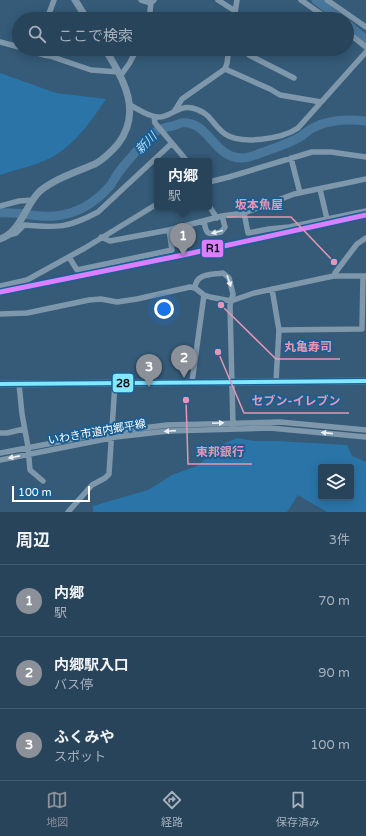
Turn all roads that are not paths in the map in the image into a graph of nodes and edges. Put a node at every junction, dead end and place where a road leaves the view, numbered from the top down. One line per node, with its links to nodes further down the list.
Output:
1 (75, 0): 11 (main road)
2 (141, 0): 8 (street)
3 (218, 0): 9 (street)
4 (237, 0): 9 (street)
5 (301, 0): 13 (street)
6 (327, 0): 14 (street)
7 (52, 1): 10 (street)
8 (153, 2): 12 (street)
9 (236, 11)
10 (49, 12)
11 (83, 12)
12 (151, 12)
13 (318, 12)
14 (344, 12)
15 (354, 19): 16 (street)
16 (366, 27)
17 (354, 38): 20 (street)
18 (1, 44): 19 (street)
19 (12, 46)
20 (366, 47)
21 (366, 52): 30 (street)
22 (50, 56): 28 (street)
23 (109, 56): 28 (main road)
24 (133, 56): 28 (street)
25 (228, 56): 27 (street)
26 (251, 56): 29 (street)
27 (225, 69): 30 (street); 32 (street)
28 (120, 74): 31 (main road)
29 (294, 78)
30 (321, 102): 32 (street)
31 (130, 105): 33 (street); 44 (main road)
32 (175, 110): 33 (street)
33 (154, 117): 34 (street)
34 (171, 142): 36 (street); 38 (street)
35 (366, 157): 39 (street)
36 (154, 158)
37 (154, 158): 54 (street)
38 (184, 158)
39 (291, 158): 41 (street); 43 (street)
40 (366, 179): 42 (street)
41 (212, 181)
42 (320, 189): 43 (street); 51 (street)
43 (300, 193): 49 (street)
44 (31, 203): 45 (street); 54 (main road)
45 (0, 206)
46 (154, 206): 55 (street)
47 (212, 209): 50 (street)
48 (366, 211): 51 (street)
49 (244, 213): 50 (street); 51 (street)
50 (220, 217): 52 (street); 52 (street, one-way to 52)
51 (327, 219)
52 (204, 221): 53 (street)
53 (168, 230): 55 (street); 58 (street)
54 (9, 235): 57 (main road)
55 (101, 238): 58 (street)
56 (366, 238): 59 (street)
57 (0, 239)
58 (70, 257): 61 (street)
59 (334, 276): 60 (street); 63 (street)
60 (365, 276): 67 (street)
61 (0, 286)
62 (194, 288): 64 (street); 65 (street, one-way to 65); 66 (street)
63 (272, 289): 65 (street); 67 (street)
64 (204, 295): 65 (street); 70 (street)
65 (231, 301): 71 (street)
66 (0, 314)
67 (279, 330): 68 (street)
68 (276, 381): 69 (main road); 71 (main road)
69 (366, 381)
70 (192, 382): 71 (main road); 74 (main road)
71 (232, 383): 75 (street)
72 (0, 384): 73 (main road)
73 (19, 384): 74 (main road); 76 (street)
74 (115, 384): 79 (street)
75 (233, 425): 77 (street, いわき市道内郷平線); 79 (street, いわき市道内郷平線); 80 (street, いわき市道内郷平線, one-way to 75)
76 (24, 429): 78 (street); 81 (street)
77 (366, 430)
78 (0, 433)
79 (110, 435): 81 (street, いわき市道内郷平線); 83 (street, いわき市道内郷平線); 86 (street)
80 (366, 437)
81 (28, 447): 82 (street, いわき市道内郷平線); 83 (street)
82 (0, 453)
83 (28, 454): 84 (street, いわき市道内郷平線, one-way to 84); 85 (street)
84 (0, 460)
85 (43, 481)
86 (68, 512)

